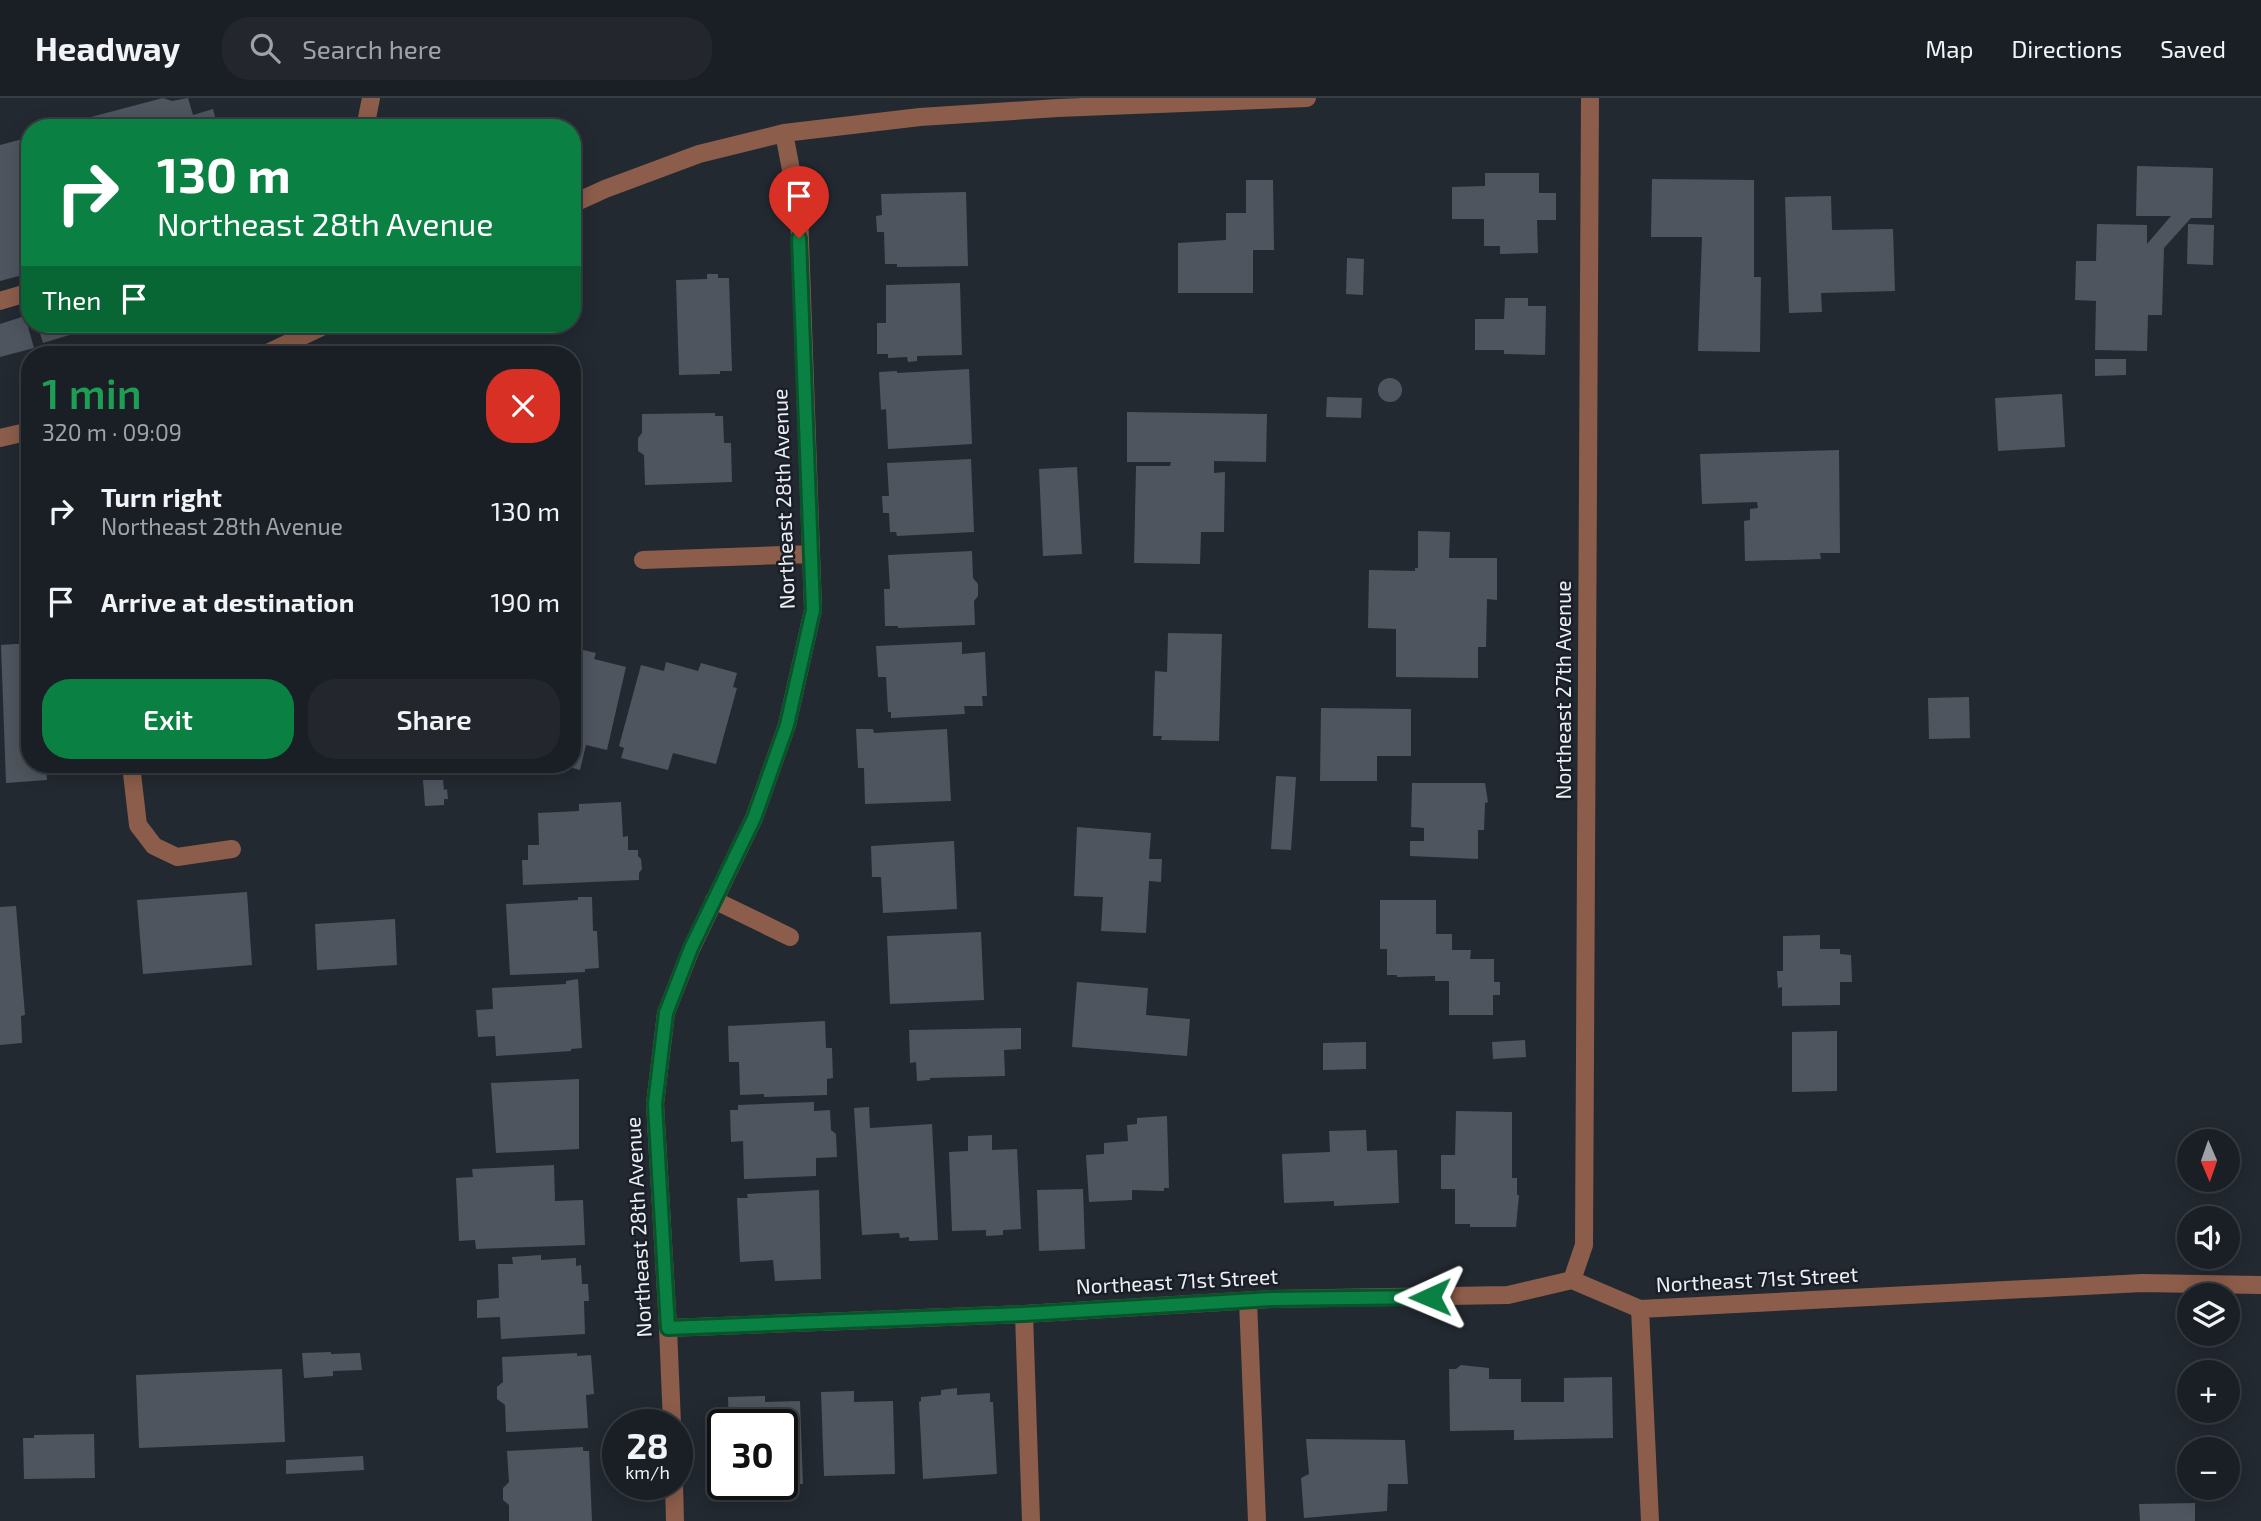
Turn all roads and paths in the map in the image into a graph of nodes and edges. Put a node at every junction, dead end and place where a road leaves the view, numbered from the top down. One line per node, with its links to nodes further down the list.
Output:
1 (371, 98): 5 (street)
2 (1307, 98): 4 (street)
3 (1590, 98): 20 (street, Northeast 27th Avenue)
4 (1058, 103): 6 (street)
5 (367, 119)
6 (784, 133): 7 (street); 14 (street, Northeast 28th Avenue)
7 (581, 200)
8 (21, 295): 9 (street)
9 (0, 301)
10 (309, 333): 11 (street)
11 (282, 346)
12 (21, 433): 13 (street)
13 (0, 438)
14 (810, 554): 15 (street); 18 (street, Northeast 28th Avenue)
15 (643, 560)
16 (132, 773): 17 (street)
17 (232, 849)
18 (714, 900): 19 (street); 25 (street, Northeast 28th Avenue)
19 (790, 937)
20 (1573, 1280): 22 (street, Northeast 71st Street); 23 (street, Northeast 71st Street)
21 (2261, 1285): 23 (street, Northeast 71st Street)
22 (1248, 1301): 24 (street, Northeast 71st Street); 30 (street)
23 (1640, 1309): 31 (street)
24 (1024, 1314): 25 (street, Northeast 71st Street); 29 (street)
25 (668, 1328): 26 (street, Northeast 28th Avenue)
26 (671, 1409)
27 (674, 1500): 28 (street)
28 (675, 1521)
29 (1031, 1521)
30 (1257, 1521)
31 (1650, 1521)

